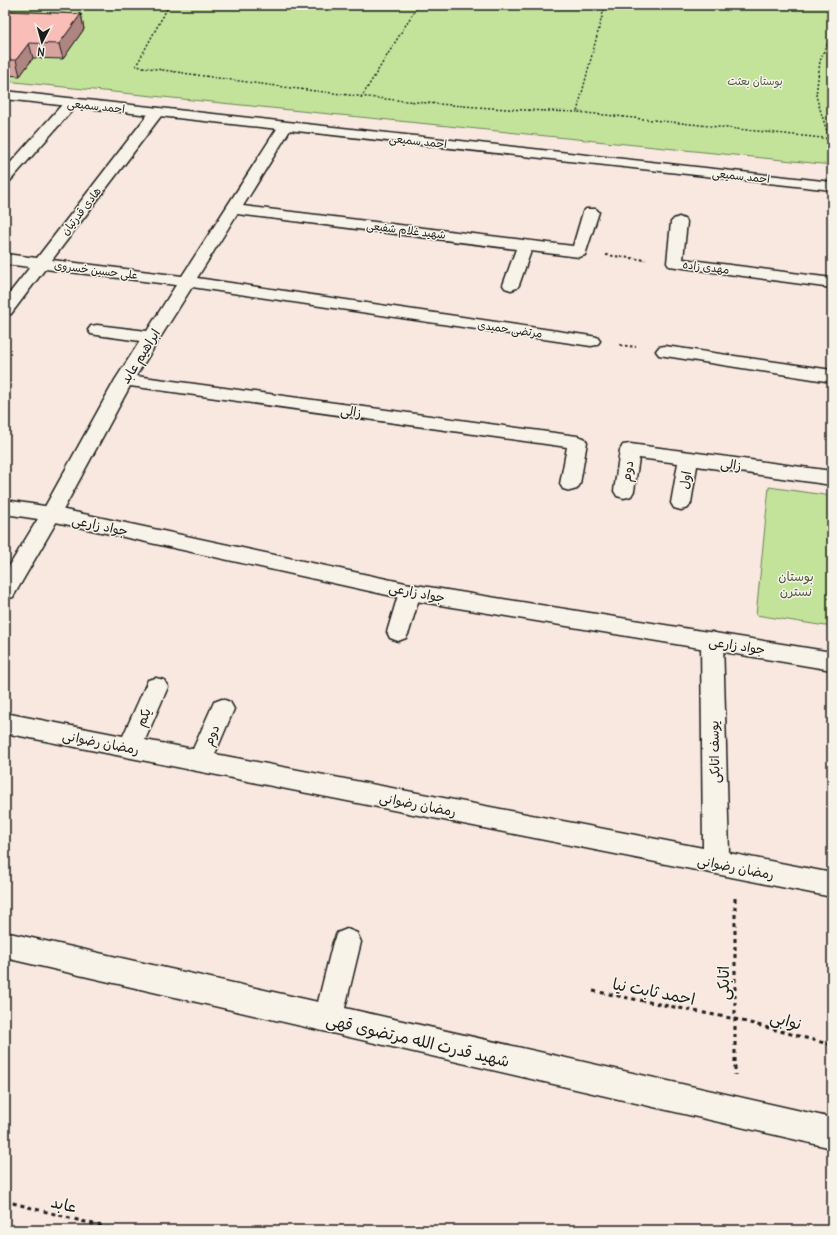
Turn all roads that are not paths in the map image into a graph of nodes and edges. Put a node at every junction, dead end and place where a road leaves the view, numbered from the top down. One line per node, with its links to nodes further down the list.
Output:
1 (5, 95): 2 (street, احمد سمیعی)
2 (71, 103): 3 (street, احمد سمیعی); 5 (street)
3 (157, 112): 4 (street, احمد سمیعی); 12 (street, هادی قدرتیان)
4 (285, 127): 6 (street, احمد سمیعی); 7 (street, ابراهیم عابد)
5 (5, 178)
6 (832, 186)
7 (233, 208): 10 (street, شهید غلام شفیعی); 13 (street, ابراهیم عابد)
8 (591, 212): 10 (street, شهید غلام شفیعی)
9 (679, 222): 14 (street, مهدی زاده)
10 (525, 245): 15 (street)
11 (5, 259): 12 (street, علی حسین خسروی)
12 (40, 264): 13 (street, علی حسین خسروی); 16 (street, هادی قدرتیان)
13 (187, 281): 18 (street, ابراهیم عابد); 19 (street, مرتضی حمیدی)
14 (832, 283)
15 (512, 285)
16 (5, 310)
17 (98, 330): 18 (street)
18 (152, 337): 22 (street, ابراهیم عابد)
19 (591, 341)
20 (665, 351): 21 (street)
21 (832, 376)
22 (124, 380): 26 (street, زالی); 30 (street, ابراهیم عابد)
23 (630, 450): 24 (street, زالی); 27 (street, دوم)
24 (689, 458): 25 (street, زالی); 28 (street, اول)
25 (832, 478)
26 (570, 484)
27 (624, 491)
28 (681, 503)
29 (5, 507): 30 (street, جواد زارعی)
30 (51, 514): 31 (street, ابراهیم عابد); 32 (street, جواد زارعی)
31 (5, 591)
32 (410, 592): 33 (street); 34 (street, جواد زارعی)
33 (398, 632)
34 (712, 641): 35 (street, جواد زارعی); 41 (street, یوسف اتابکی)
35 (832, 661)
36 (156, 687): 39 (street, یکم)
37 (222, 709): 40 (street, دوم)
38 (5, 723): 39 (street, رمضان رضوانی)
39 (130, 748): 40 (street, رمضان رضوانی)
40 (200, 761): 41 (street, رمضان رضوانی)
41 (716, 863): 42 (street, رمضان رضوانی)
42 (832, 885)
43 (347, 942): 45 (street)
44 (5, 945): 45 (street, شهید قدرت الله مرتضوی قهی)
45 (328, 1019): 46 (street, شهید قدرت الله مرتضوی قهی)
46 (832, 1133)

